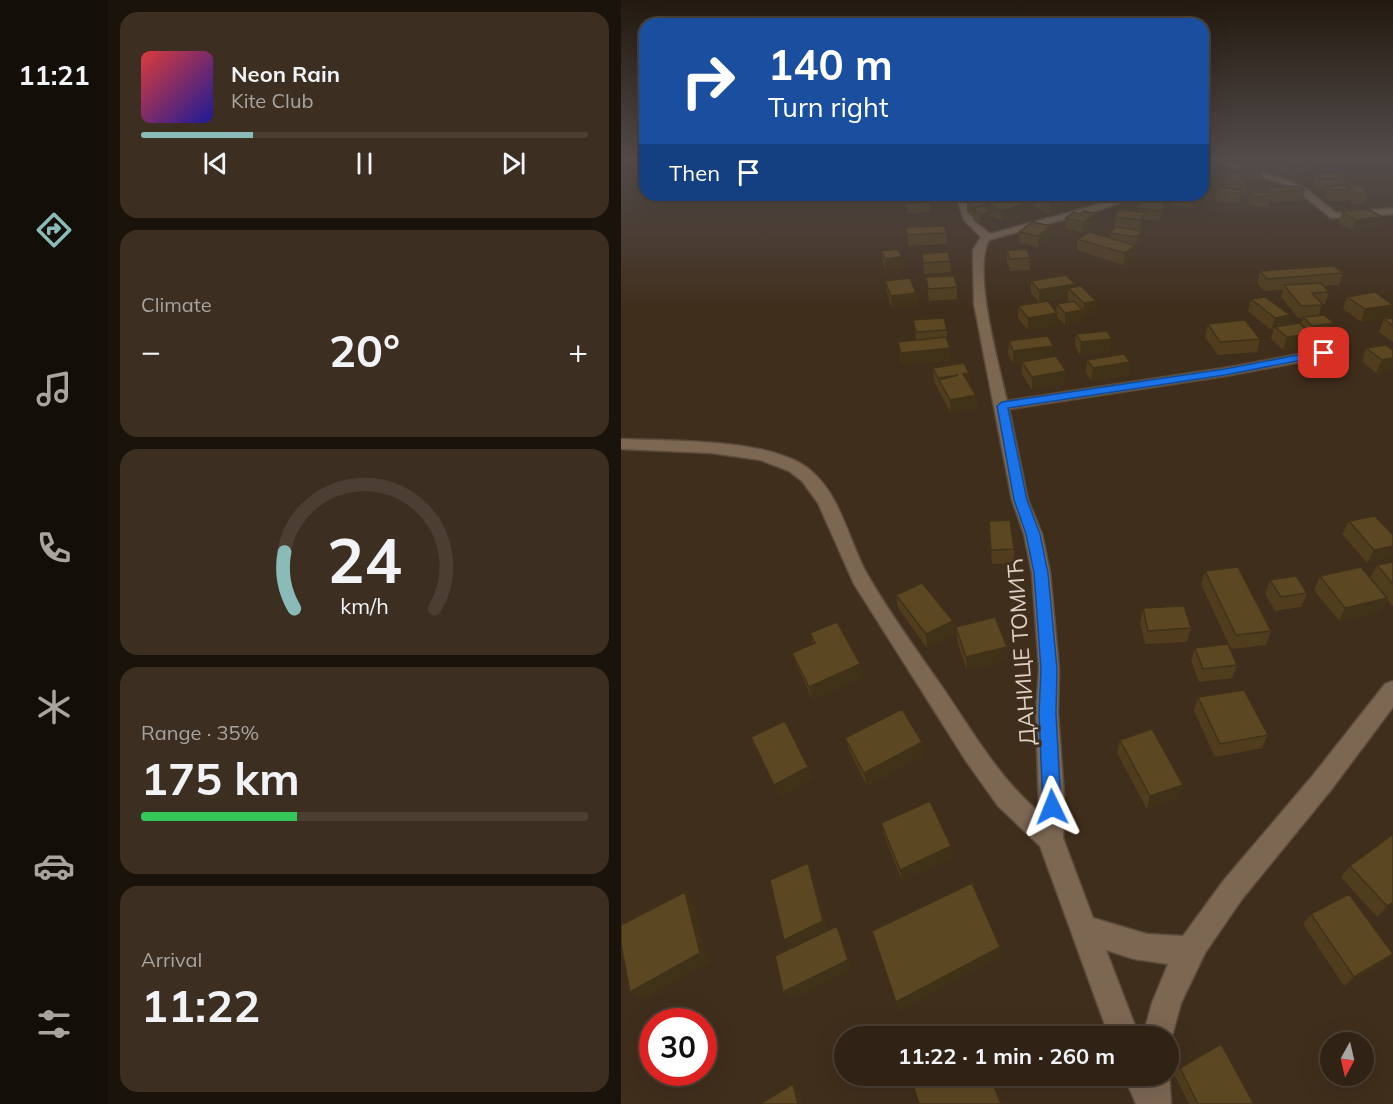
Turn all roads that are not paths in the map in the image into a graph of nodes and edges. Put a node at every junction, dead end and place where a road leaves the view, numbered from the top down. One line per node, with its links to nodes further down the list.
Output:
1 (964, 210): 5 (street)
2 (1090, 210): 5 (street)
3 (1324, 210): 4 (street)
4 (1393, 211)
5 (989, 237): 7 (street, ДАНИЦЕ ТОМИЋ)
6 (1341, 337): 7 (street)
7 (1002, 406): 10 (street, ДАНИЦЕ ТОМИЋ)
8 (621, 444): 10 (street)
9 (1393, 690): 12 (street)
10 (1050, 838): 11 (street, ДАНИЦЕ ТОМИЋ)
11 (1081, 927): 12 (street); 13 (street, ДАНИЦЕ ТОМИЋ)
12 (1189, 950): 14 (street)
13 (1119, 1026)
14 (1161, 1026)
15 (1144, 1086): 17 (street)
16 (1154, 1086): 17 (street)
17 (1153, 1104)

